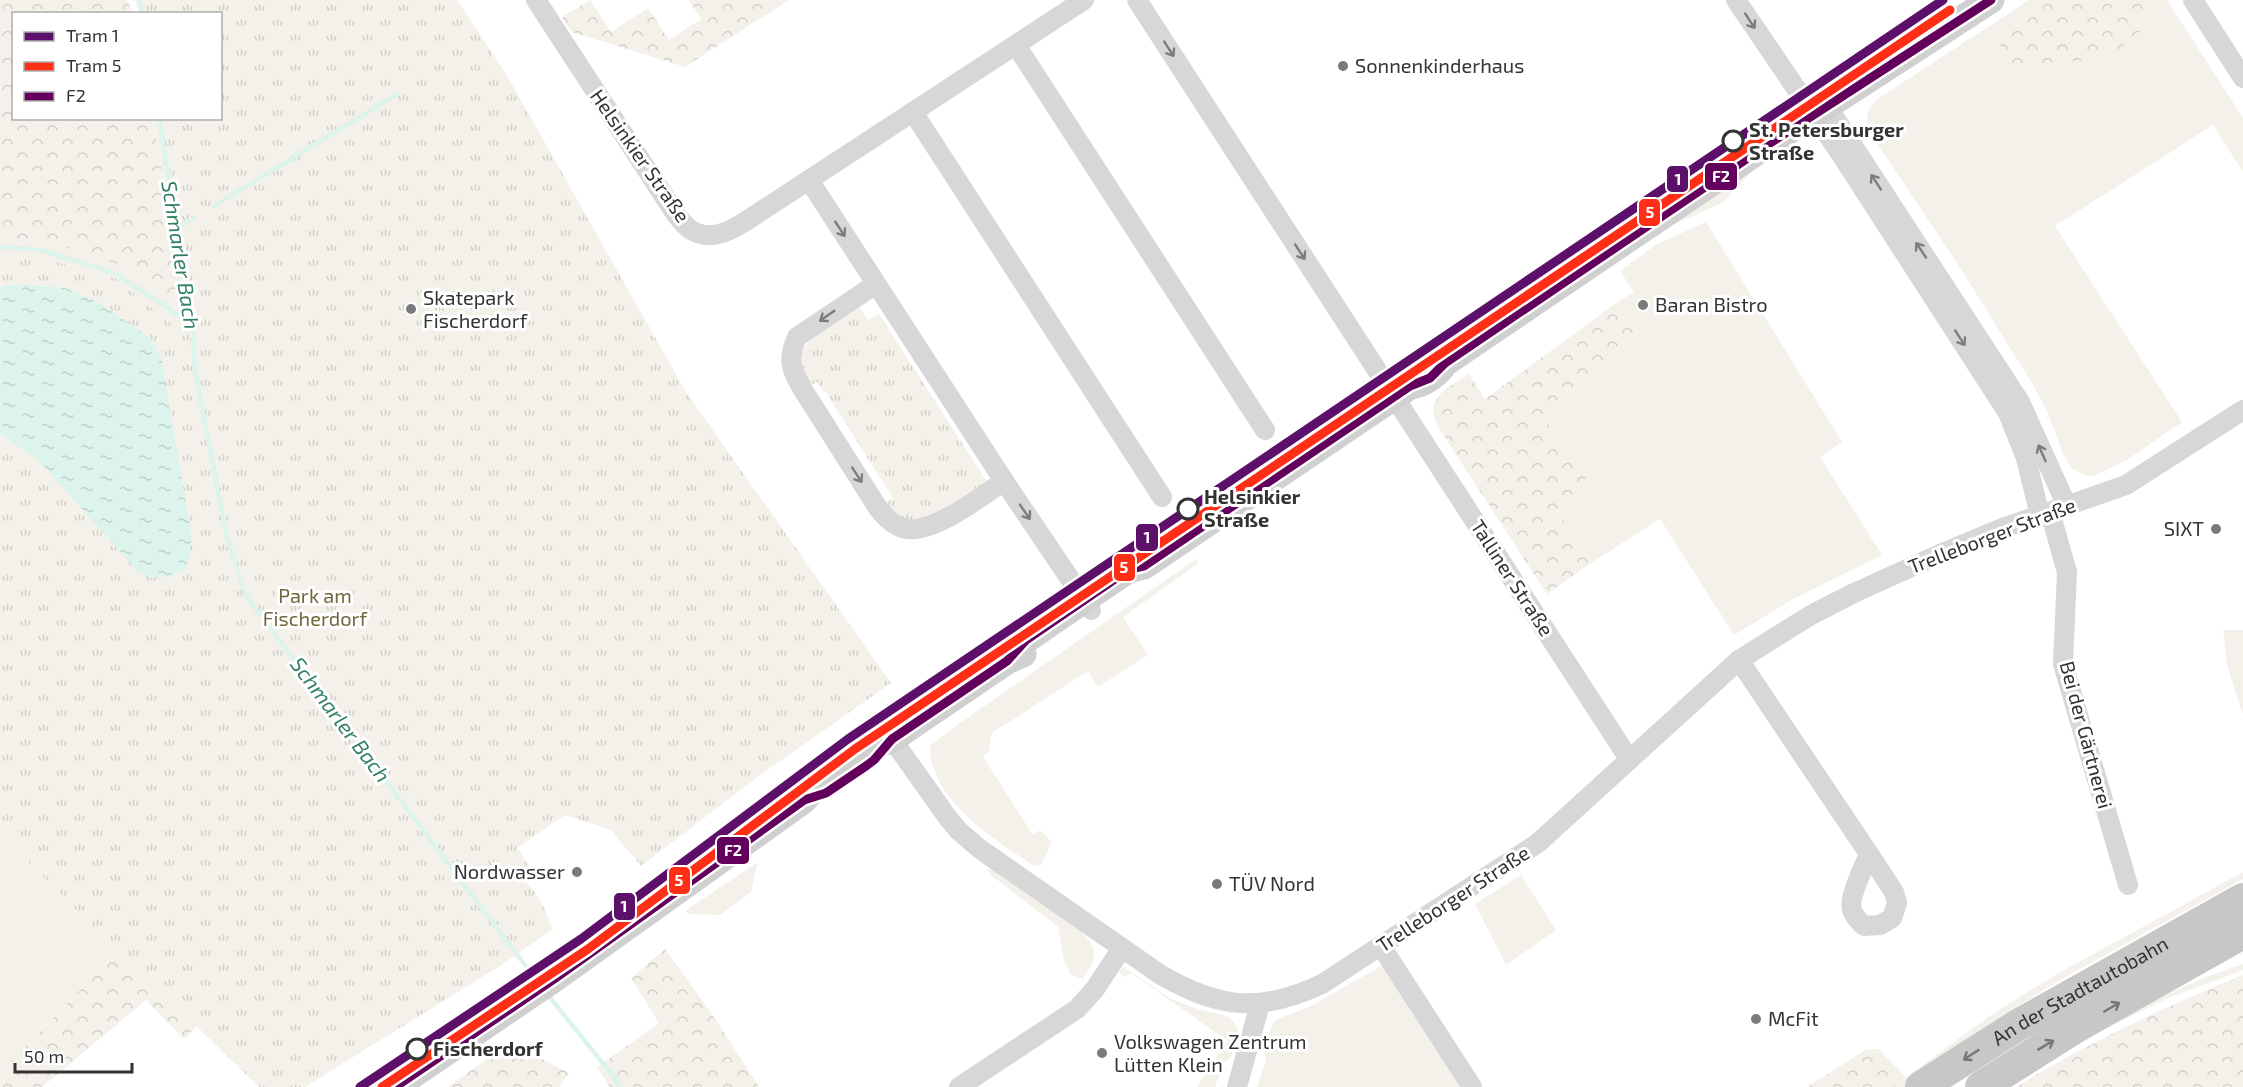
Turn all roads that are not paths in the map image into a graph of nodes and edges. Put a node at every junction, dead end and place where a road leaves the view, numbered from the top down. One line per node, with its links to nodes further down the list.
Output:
1 (536, 0): 11 (street, Helsinkier Straße)
2 (1084, 0): 7 (street, Helsinkier Straße)
3 (1137, 0): 14 (street, one-way to 14)
4 (1736, 0): 9 (street, one-way to 9)
5 (1990, 0): 9 (main road)
6 (2193, 0): 8 (street)
7 (1016, 45): 10 (street, Helsinkier Straße); 16 (street)
8 (2243, 78)
9 (1820, 111): 13 (street); 14 (main road)
10 (913, 112): 11 (street, Helsinkier Straße); 18 (street)
11 (808, 180): 12 (street, one-way to 12)
12 (876, 284): 17 (street); 17 (street, one-way to 17)
13 (1934, 285): 19 (street, one-way to 19); 19 (street, one-way to 13)
14 (1402, 391): 20 (main road); 23 (street, Talliner Straße)
15 (2243, 410): 19 (street, Trelleborger Straße)
16 (1265, 430)
17 (1004, 481): 20 (street, one-way to 20)
18 (1162, 497)
19 (2052, 512): 21 (street, Trelleborger Straße); 25 (street, Bei der Gärtnerei)
20 (1088, 604): 22 (main road)
21 (1739, 660): 23 (street, Trelleborger Straße); 24 (street)
22 (892, 739): 31 (street, Trelleborger Straße); 35 (main road)
23 (1629, 759): 30 (street, Trelleborger Straße)
24 (1869, 854)
25 (2128, 885)
26 (2243, 886): 28 (highway)
27 (2243, 899): 28 (highway, An der Stadtautobahn)
28 (2197, 923): 39 (highway, An der Stadtautobahn, one-way to 39)
29 (2243, 933): 33 (highway, An der Stadtautobahn)
30 (1381, 946): 34 (street, Trelleborger Straße); 38 (street)
31 (1122, 948): 34 (street, Trelleborger Straße); 36 (street)
32 (2243, 957): 33 (highway)
33 (2147, 987): 40 (highway, An der Stadtautobahn, one-way to 33)
34 (1260, 1004): 37 (street)
35 (395, 1087)
36 (959, 1087)
37 (1238, 1087)
38 (1472, 1087)
39 (1921, 1087)
40 (1981, 1087)

